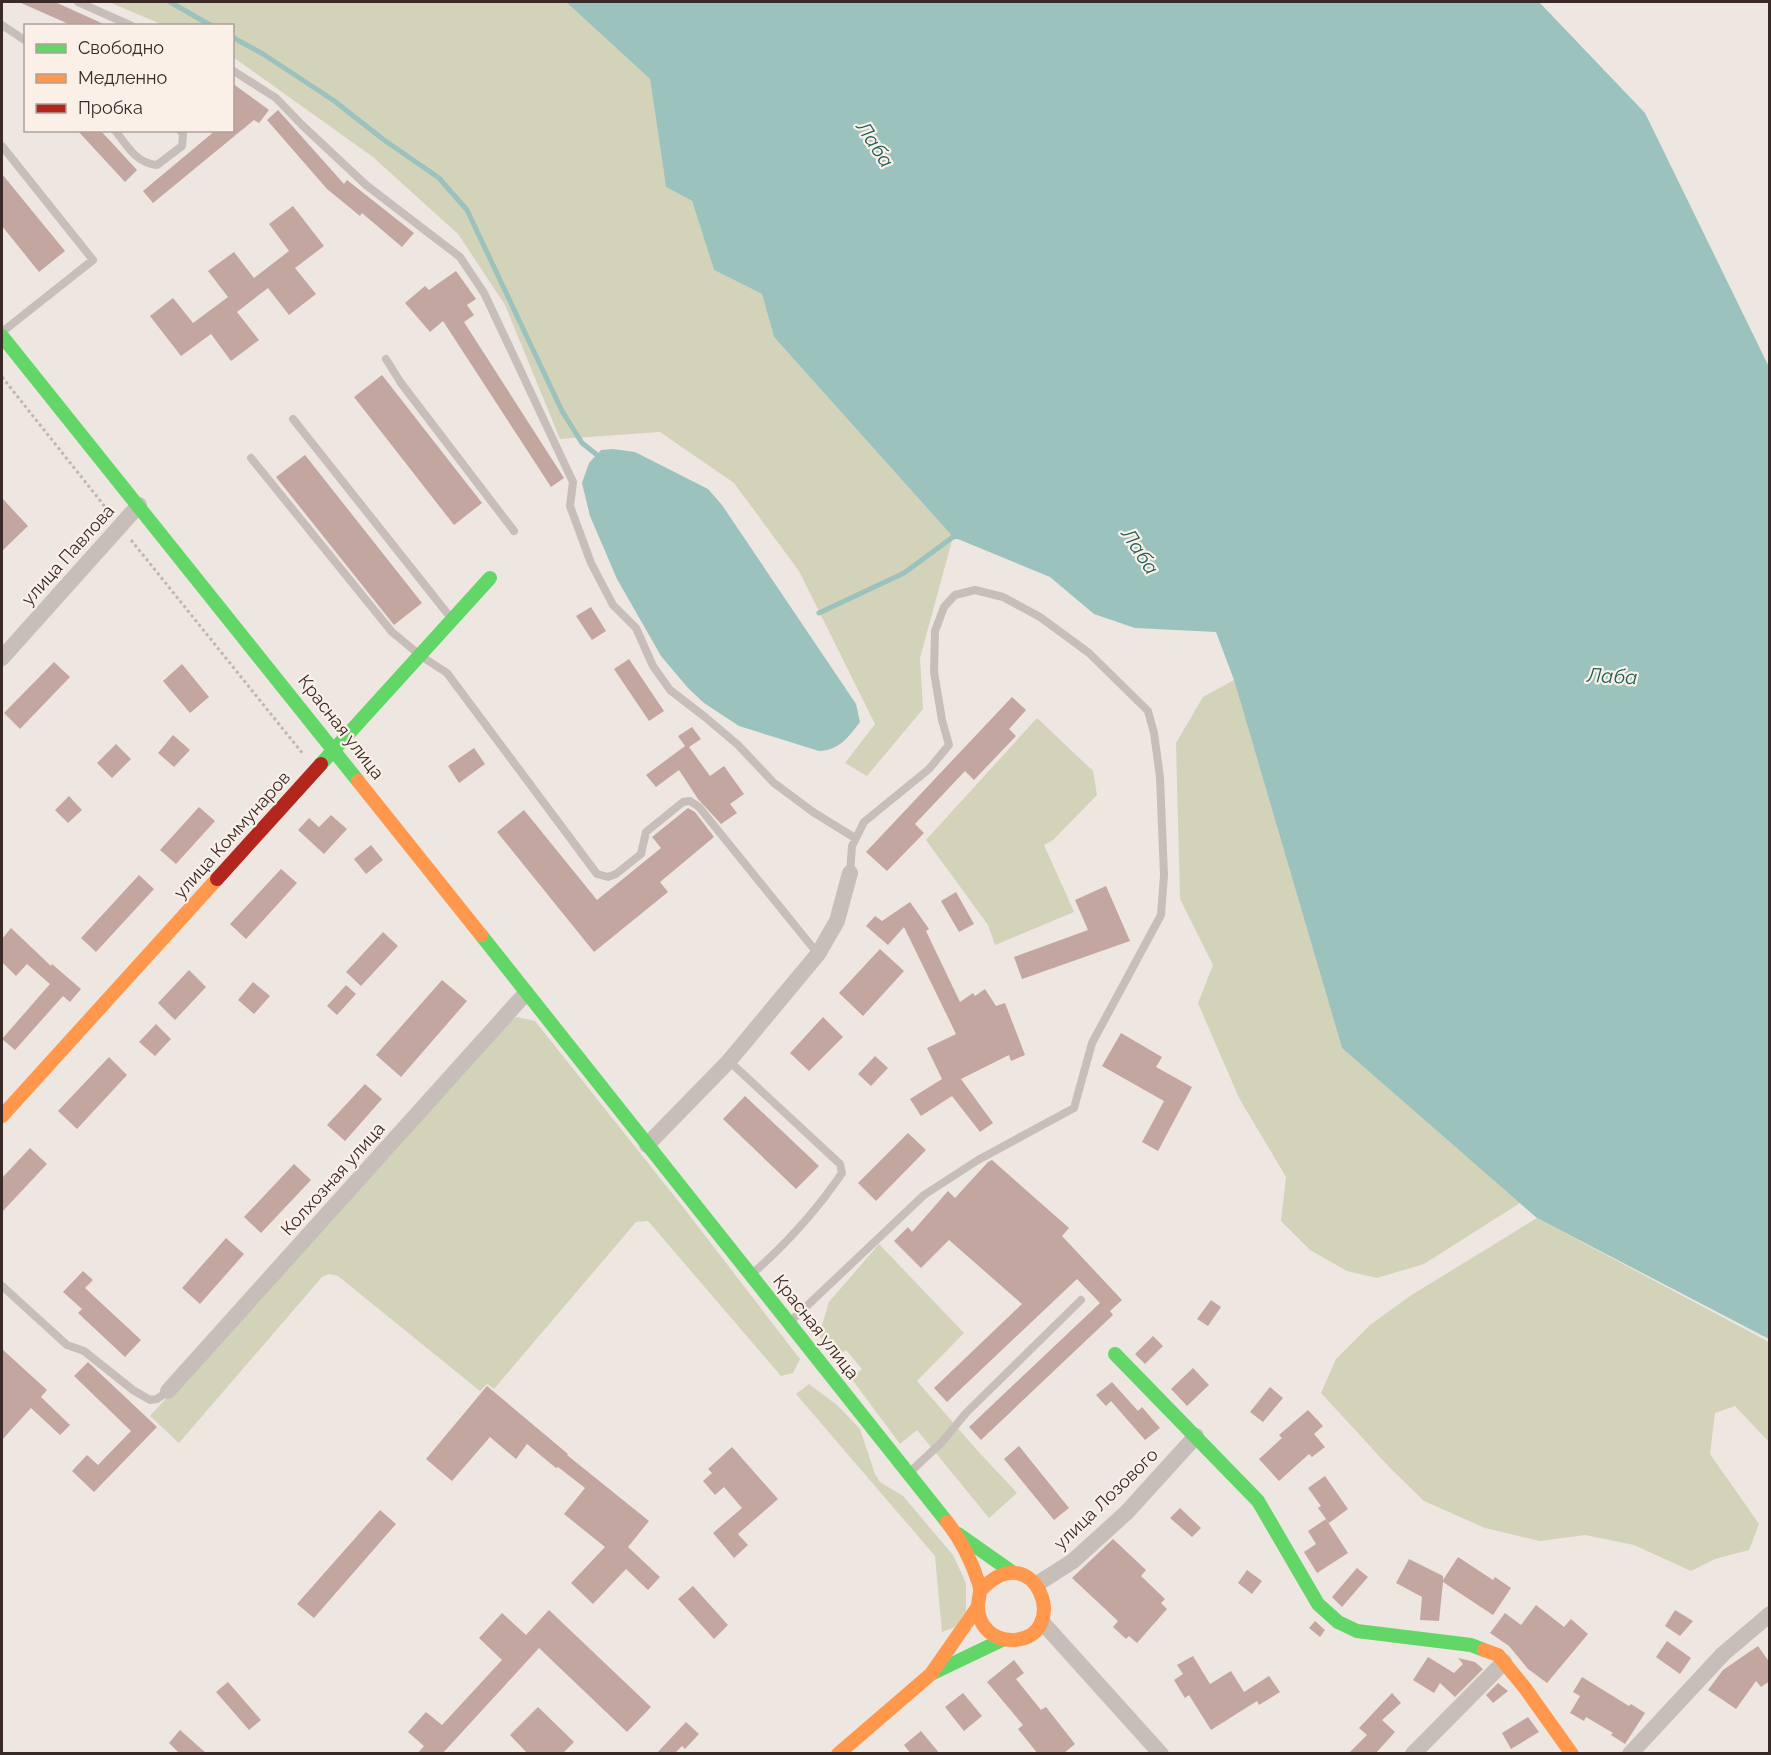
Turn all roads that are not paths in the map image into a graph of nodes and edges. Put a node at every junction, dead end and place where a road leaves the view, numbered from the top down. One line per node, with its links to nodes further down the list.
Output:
1 (78, 2): 2 (lane)
2 (128, 24)
3 (2, 25): 4 (lane)
4 (24, 40)
5 (234, 71): 20 (lane)
6 (116, 132): 7 (lane)
7 (182, 132)
8 (2, 146): 9 (lane)
9 (2, 334): 13 (street, Красная улица)
10 (386, 359): 14 (lane)
11 (293, 419): 16 (lane)
12 (251, 458): 17 (lane)
13 (139, 505): 18 (street, улица Павлова); 19 (street, Красная улица)
14 (514, 531)
15 (490, 578): 16 (street, улица Коммунаров)
16 (453, 620): 17 (street, улица Коммунаров)
17 (421, 656): 19 (street, улица Коммунаров); 22 (lane)
18 (2, 658)
19 (334, 750): 23 (street, Красная улица); 25 (street, улица Коммунаров)
20 (855, 838): 21 (lane); 30 (lane)
21 (850, 873): 22 (street)
22 (818, 954): 24 (street)
23 (526, 993): 26 (street, Красная улица); 32 (street, Колхозная улица)
24 (729, 1061): 26 (street); 27 (lane)
25 (2, 1116)
26 (647, 1145): 27 (street, Красная улица)
27 (750, 1275): 30 (street, Красная улица)
28 (2, 1286): 32 (lane)
29 (1081, 1300): 34 (lane)
30 (789, 1323): 34 (street, Красная улица)
31 (1115, 1354): 33 (street)
32 (168, 1391)
33 (1196, 1436): 37 (street, улица Лозового); 43 (street)
34 (908, 1474): 35 (street, Красная улица)
35 (956, 1533): 36 (street, Красная улица); 38 (street, Красная улица)
36 (1012, 1572): 37 (street, Красная улица); 38 (street)
37 (1037, 1584): 41 (street)
38 (981, 1590): 39 (street)
39 (977, 1608): 42 (street); 44 (street)
40 (1770, 1614): 49 (street)
41 (1042, 1622): 42 (street); 46 (street)
42 (1002, 1640): 44 (street)
43 (1504, 1662): 47 (street); 48 (street)
44 (931, 1674): 45 (street)
45 (838, 1754)
46 (1161, 1754)
47 (1413, 1754)
48 (1572, 1754)
49 (1630, 1754)

